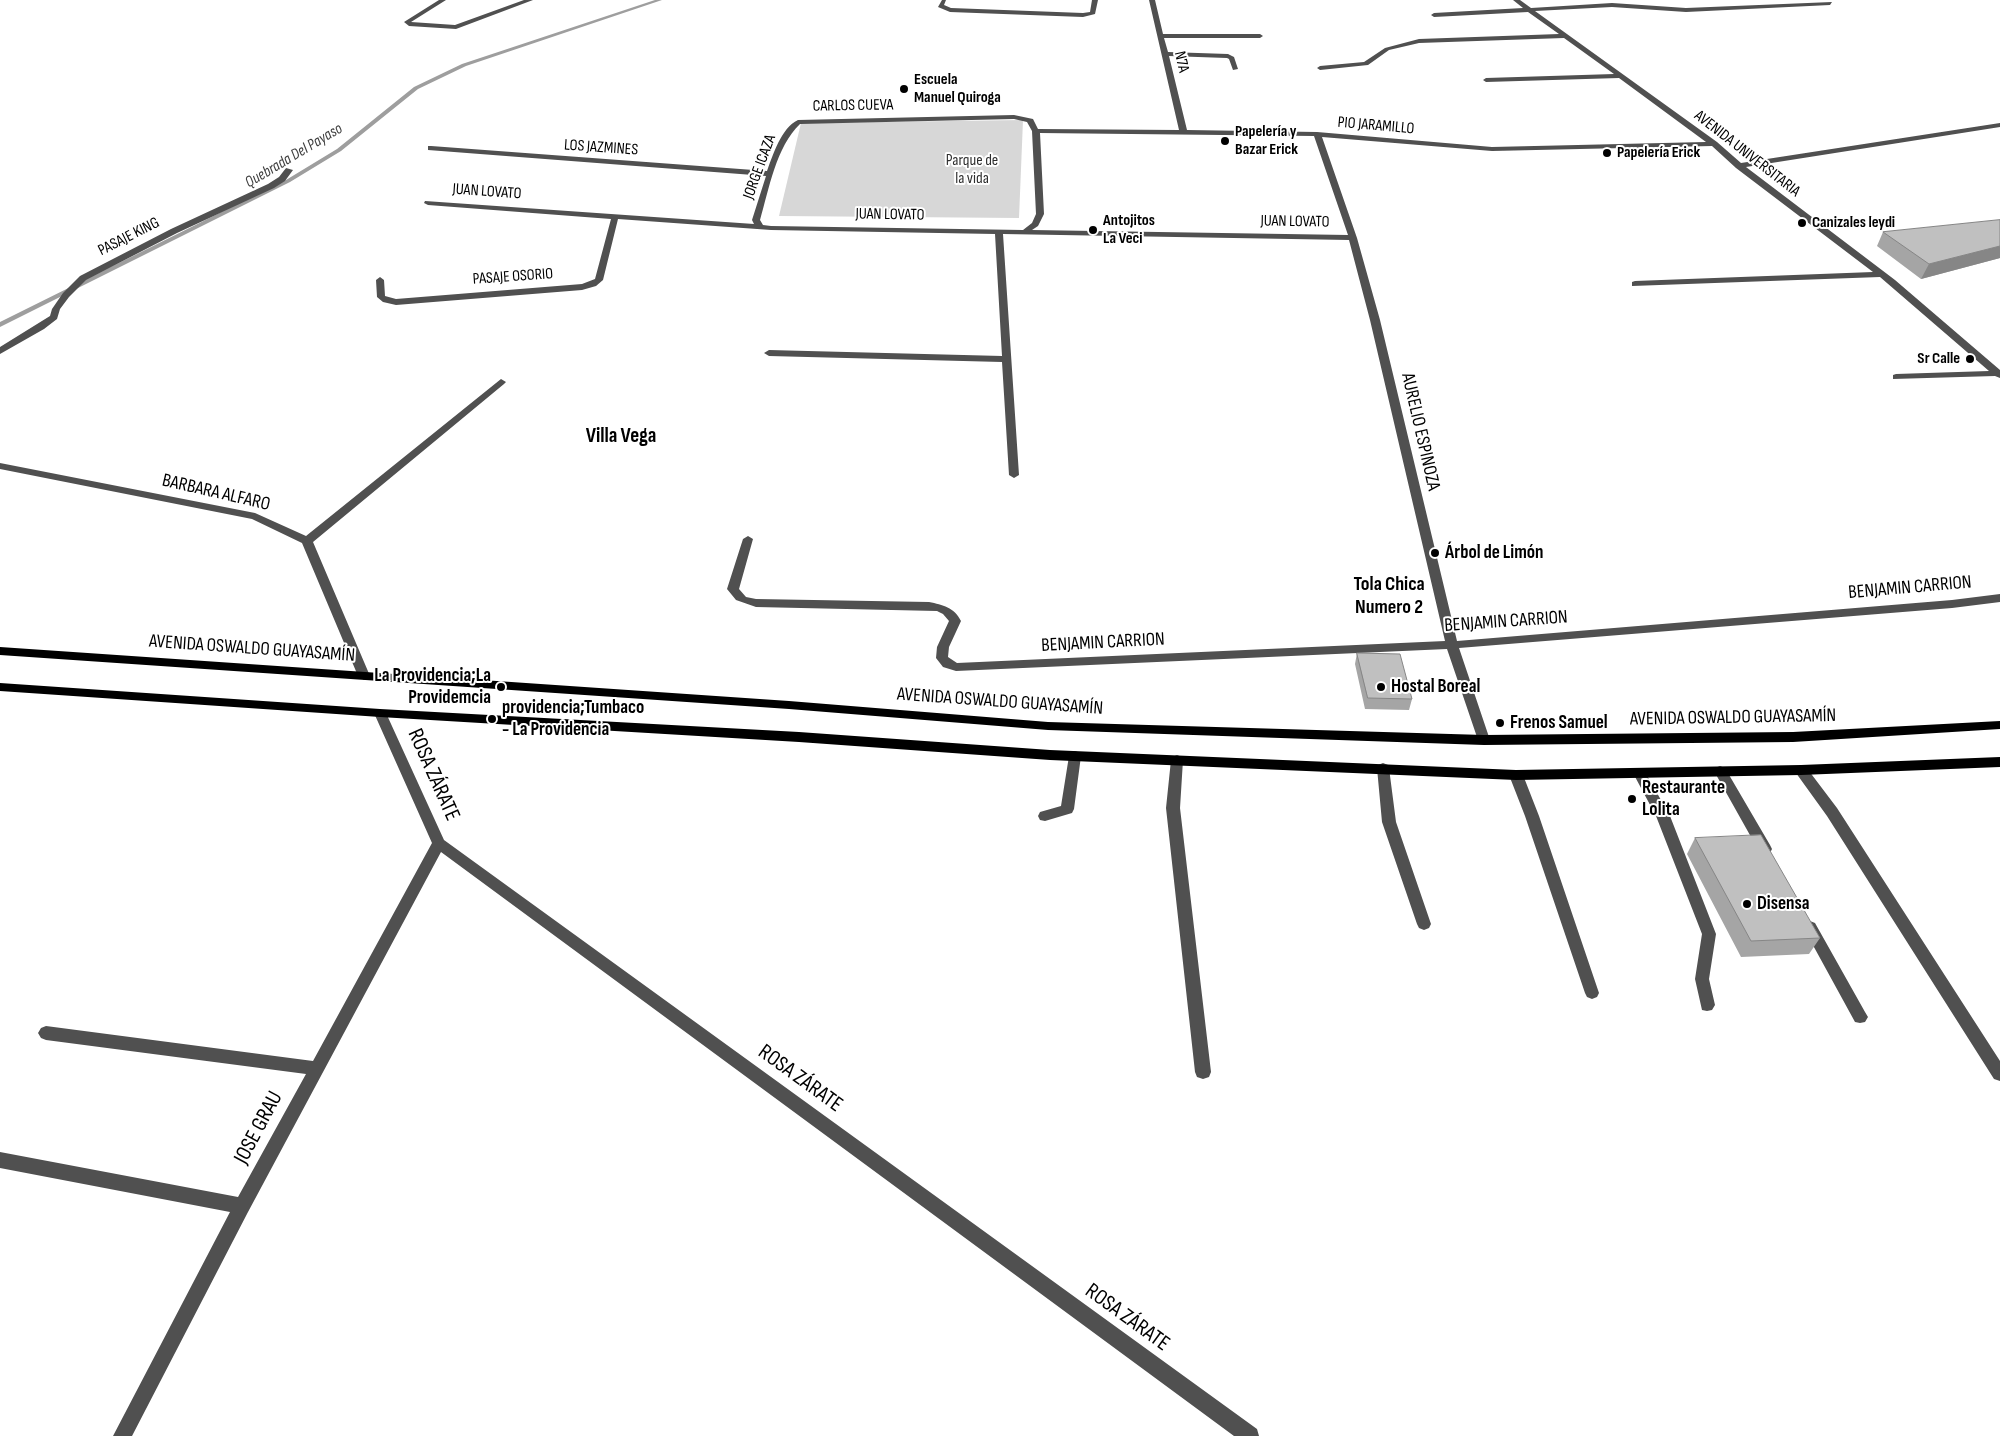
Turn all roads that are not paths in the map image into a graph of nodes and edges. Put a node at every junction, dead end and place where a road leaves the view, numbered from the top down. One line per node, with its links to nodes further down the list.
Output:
1 (443, 0): 2 (street)
2 (530, 0)
3 (1095, 0): 6 (street)
4 (1152, 0): 10 (street, N7A)
5 (1516, 0): 8 (street, AVENIDA UNIVERSITARIA)
6 (944, 1)
7 (1830, 3): 8 (street)
8 (1528, 10): 9 (street); 12 (street, AVENIDA UNIVERSITARIA)
9 (1434, 15)
10 (1160, 36): 11 (street); 13 (street, N7A)
11 (1260, 36)
12 (1565, 36): 14 (street); 16 (street, AVENIDA UNIVERSITARIA)
13 (1165, 54): 15 (street); 21 (street, N7A)
14 (1320, 68)
15 (1235, 69)
16 (1620, 76): 17 (street); 23 (street, AVENIDA UNIVERSITARIA)
17 (1486, 80)
18 (798, 122): 20 (street, CARLOS CUEVA); 27 (street, JORGE ICAZA)
19 (2000, 125): 25 (street)
20 (1036, 131): 21 (street, PIO JARAMILLO); 32 (street)
21 (1182, 131): 22 (street, PIO JARAMILLO)
22 (1316, 134): 23 (street, PIO JARAMILLO); 33 (street, AURELIO ESPINOZA)
23 (1714, 144): 25 (street, AVENIDA UNIVERSITARIA)
24 (431, 148): 27 (street, LOS JAZMINES)
25 (1739, 166): 34 (street, AVENIDA UNIVERSITARIA)
26 (289, 170): 37 (street, PASAJE KING)
27 (770, 174): 30 (street, JORGE ICAZA)
28 (428, 202): 29 (street, JUAN LOVATO)
29 (615, 217): 30 (street, JUAN LOVATO); 35 (street, PASAJE OSORIO)
30 (759, 226): 31 (street, JUAN LOVATO)
31 (999, 231): 32 (street, JUAN LOVATO); 39 (street)
32 (1026, 231): 33 (street, JUAN LOVATO)
33 (1353, 238): 48 (street, AURELIO ESPINOZA)
34 (1882, 274): 36 (street); 40 (street, AVENIDA UNIVERSITARIA)
35 (380, 280)
36 (1635, 284)
37 (0, 351)
38 (769, 353): 39 (street)
39 (1007, 359): 44 (street)
40 (1999, 374): 41 (street)
41 (1896, 377)
42 (501, 382): 46 (street)
43 (0, 466): 46 (street, BARBARA ALFARO)
44 (1014, 475)
45 (748, 539): 48 (street, BENJAMIN CARRION)
46 (307, 541): 50 (street)
47 (2000, 598): 48 (street, BENJAMIN CARRION)
48 (1452, 645): 54 (street, AURELIO ESPINOZA)
49 (0, 651): 50 (main road, AVENIDA OSWALDO GUAYASAMÍN)
50 (364, 676): 54 (main road, AVENIDA OSWALDO GUAYASAMÍN)
51 (0, 687): 52 (main road)
52 (380, 713): 55 (main road); 64 (street, ROSA ZÁRATE)
53 (2000, 725): 54 (main road, AVENIDA OSWALDO GUAYASAMÍN)
54 (1484, 740)
55 (1075, 756): 56 (main road); 63 (street)
56 (1177, 760): 58 (main road); 73 (street)
57 (2000, 762): 59 (main road)
58 (1383, 768): 62 (main road); 67 (street)
59 (1801, 770): 60 (main road); 74 (street)
60 (1720, 771): 61 (main road); 65 (street)
61 (1639, 773): 62 (main road); 69 (street)
62 (1516, 775): 68 (street)
63 (1045, 816)
64 (439, 843): 72 (street, JOSE GRAU); 78 (street, ROSA ZÁRATE)
65 (1771, 858)
66 (1804, 917): 70 (street)
67 (1424, 924)
68 (1592, 993)
69 (1707, 1006)
70 (1860, 1017)
71 (46, 1033): 72 (street)
72 (316, 1068): 76 (street, JOSE GRAU)
73 (1203, 1072)
74 (2000, 1074)
75 (0, 1160): 76 (street)
76 (242, 1206): 77 (street, JOSE GRAU)
77 (122, 1436)
78 (1250, 1436)

